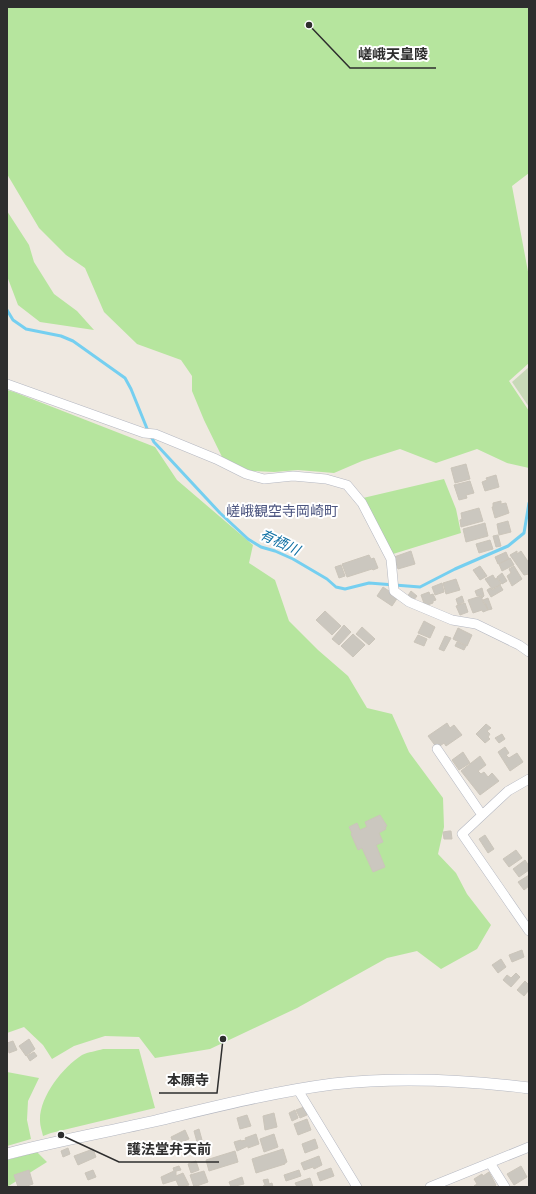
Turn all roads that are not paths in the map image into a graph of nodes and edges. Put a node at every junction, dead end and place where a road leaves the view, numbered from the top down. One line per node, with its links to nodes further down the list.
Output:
1 (7, 384): 2 (street)
2 (529, 652)
3 (437, 749): 5 (street)
4 (529, 779): 5 (street)
5 (482, 815): 6 (street)
6 (529, 931)
7 (529, 1088): 8 (street)
8 (298, 1090): 10 (street); 12 (street)
9 (529, 1147): 11 (street)
10 (7, 1154)
11 (490, 1163): 13 (street); 14 (street)
12 (357, 1187)
13 (430, 1187)
14 (505, 1187)

